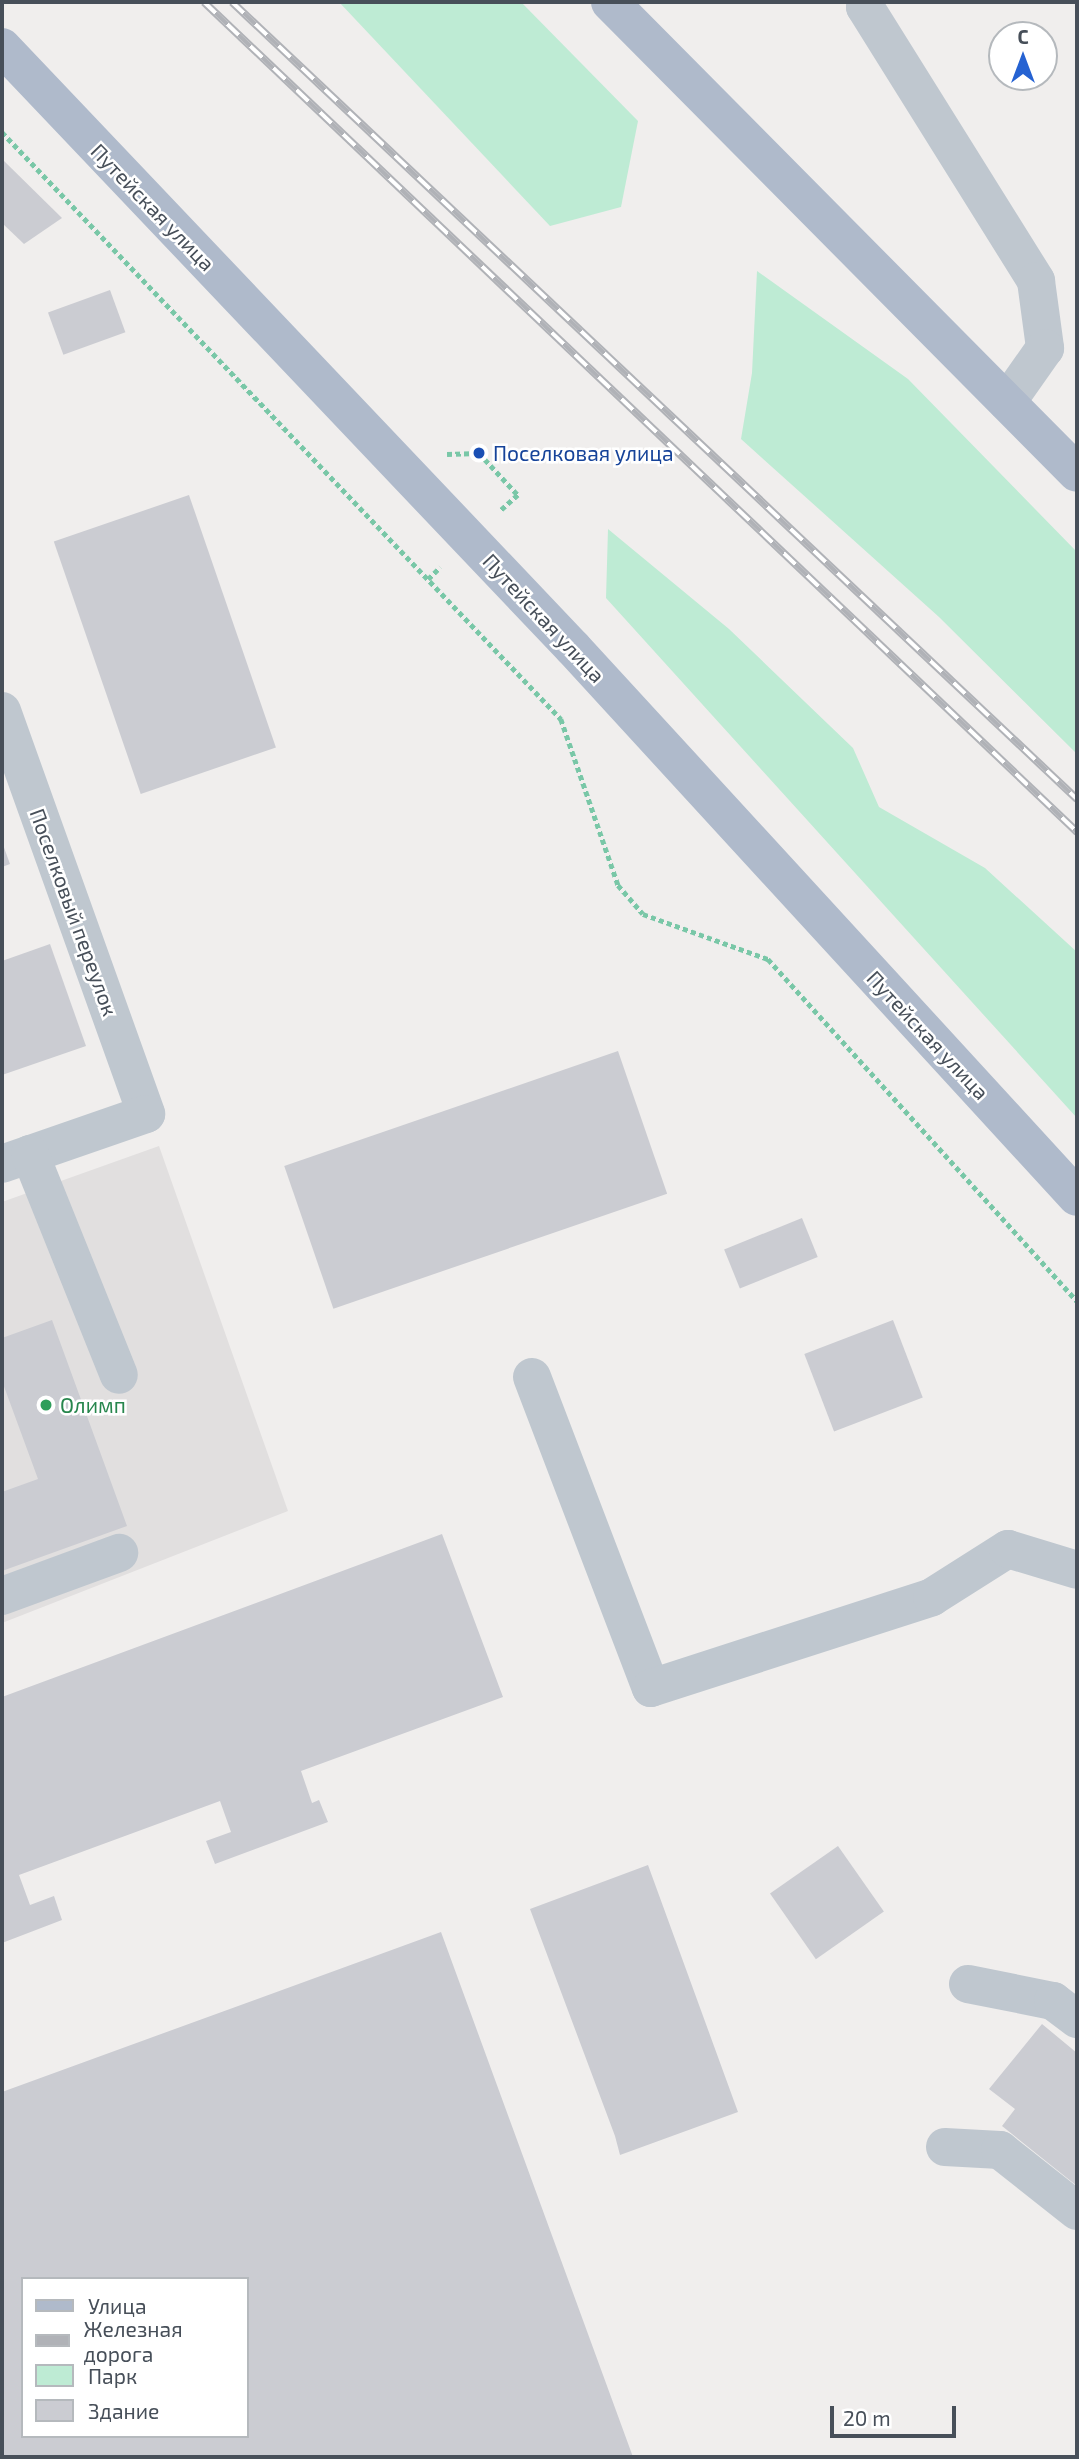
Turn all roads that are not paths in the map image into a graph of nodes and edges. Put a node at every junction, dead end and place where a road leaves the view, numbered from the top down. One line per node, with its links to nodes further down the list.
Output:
1 (610, 2): 4 (main road)
2 (866, 2): 4 (street)
3 (2, 47): 8 (main road, Путейская улица)
4 (1007, 402): 5 (main road)
5 (1077, 472)
6 (2, 711): 7 (street, Поселковый переулок)
7 (16, 1159): 9 (street)
8 (1077, 1197)
9 (119, 1375)
10 (532, 1377): 12 (street)
11 (119, 1553): 13 (street)
12 (1077, 1570)
13 (2, 1596)
14 (968, 1984): 15 (street)
15 (1077, 2020)
16 (945, 2147): 17 (street)
17 (1077, 2211)

